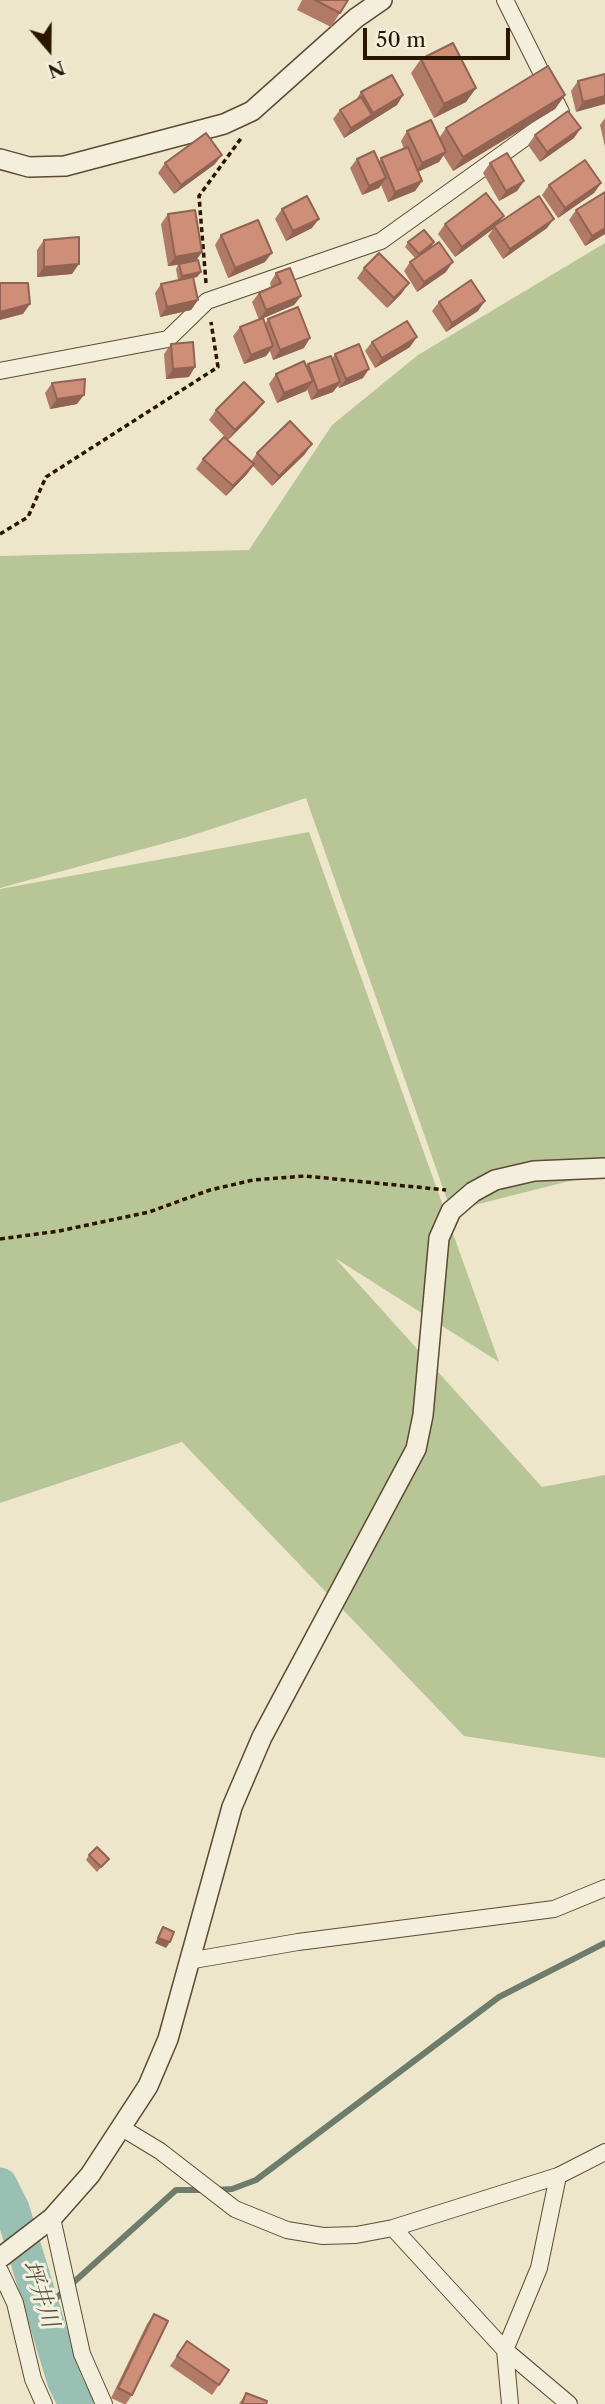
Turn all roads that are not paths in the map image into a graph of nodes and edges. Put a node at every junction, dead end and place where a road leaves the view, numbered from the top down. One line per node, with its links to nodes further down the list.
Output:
1 (382, 0): 3 (street)
2 (505, 0): 4 (street)
3 (0, 159)
4 (0, 371)
5 (605, 1168): 7 (street)
6 (605, 1888): 7 (street)
7 (188, 1961): 8 (street)
8 (122, 2128): 11 (street); 12 (street)
9 (605, 2152): 10 (street)
10 (558, 2176): 12 (street); 14 (street)
11 (47, 2221): 13 (street); 16 (street)
12 (393, 2228): 14 (street)
13 (2, 2261): 15 (street)
14 (505, 2350): 17 (street); 18 (street)
15 (44, 2404)
16 (104, 2404)
17 (510, 2404)
18 (569, 2404)

